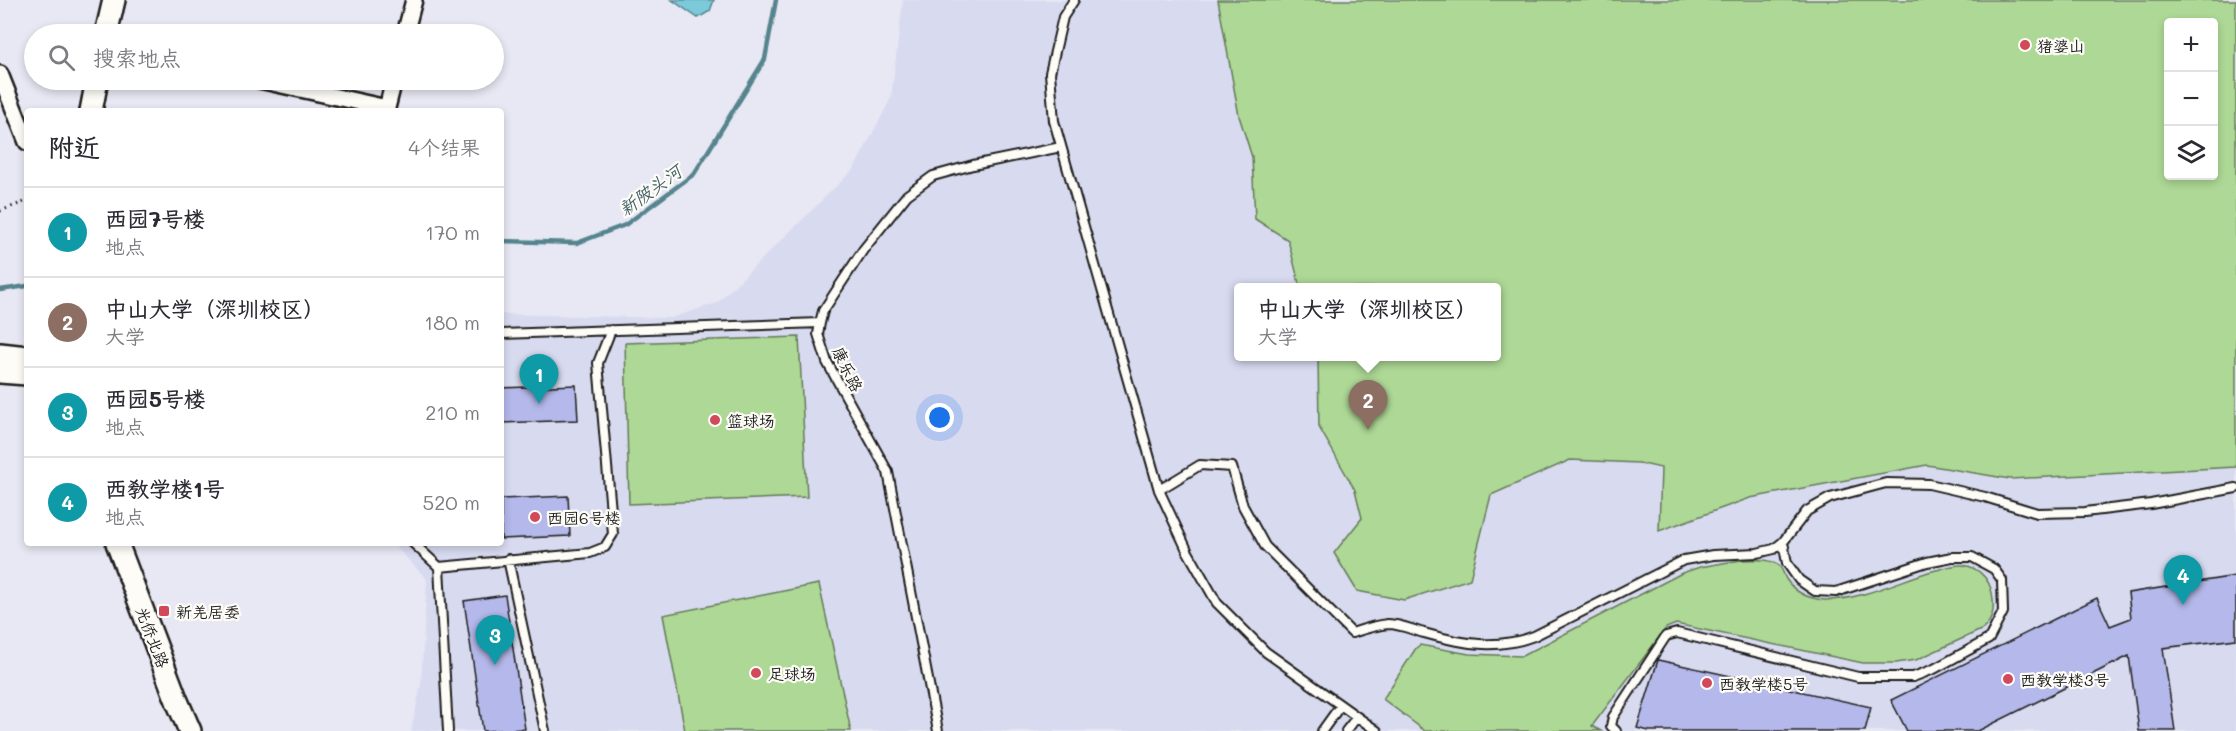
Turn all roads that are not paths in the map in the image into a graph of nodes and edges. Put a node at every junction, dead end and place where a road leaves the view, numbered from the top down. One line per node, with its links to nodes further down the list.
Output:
1 (114, 0): 4 (street)
2 (414, 0): 5 (street)
3 (1074, 0): 14 (lane)
4 (108, 24)
5 (408, 24)
6 (0, 74): 13 (street)
7 (95, 90): 10 (street)
8 (305, 90): 11 (street)
9 (392, 90): 12 (street)
10 (92, 108)
11 (387, 108)
12 (387, 108)
13 (24, 134)
14 (1061, 147): 15 (lane); 23 (lane)
15 (820, 323): 16 (lane); 34 (lane, 康乐路)
16 (611, 330): 17 (lane); 27 (lane)
17 (504, 334)
18 (0, 354): 19 (street)
19 (24, 357)
20 (0, 372): 21 (street)
21 (24, 374)
22 (2236, 488): 24 (lane)
23 (1159, 490): 24 (lane); 29 (lane)
24 (1783, 542): 38 (lane)
25 (118, 546): 31 (street, 光侨北路)
26 (416, 546): 28 (lane)
27 (508, 559): 28 (lane); 33 (lane)
28 (439, 567): 32 (lane)
29 (1341, 706): 30 (lane); 35 (lane)
30 (1356, 717): 36 (lane); 37 (lane)
31 (190, 731)
32 (448, 731)
33 (545, 731)
34 (938, 731)
35 (1322, 731)
36 (1346, 731)
37 (1377, 731)
38 (1616, 731)

